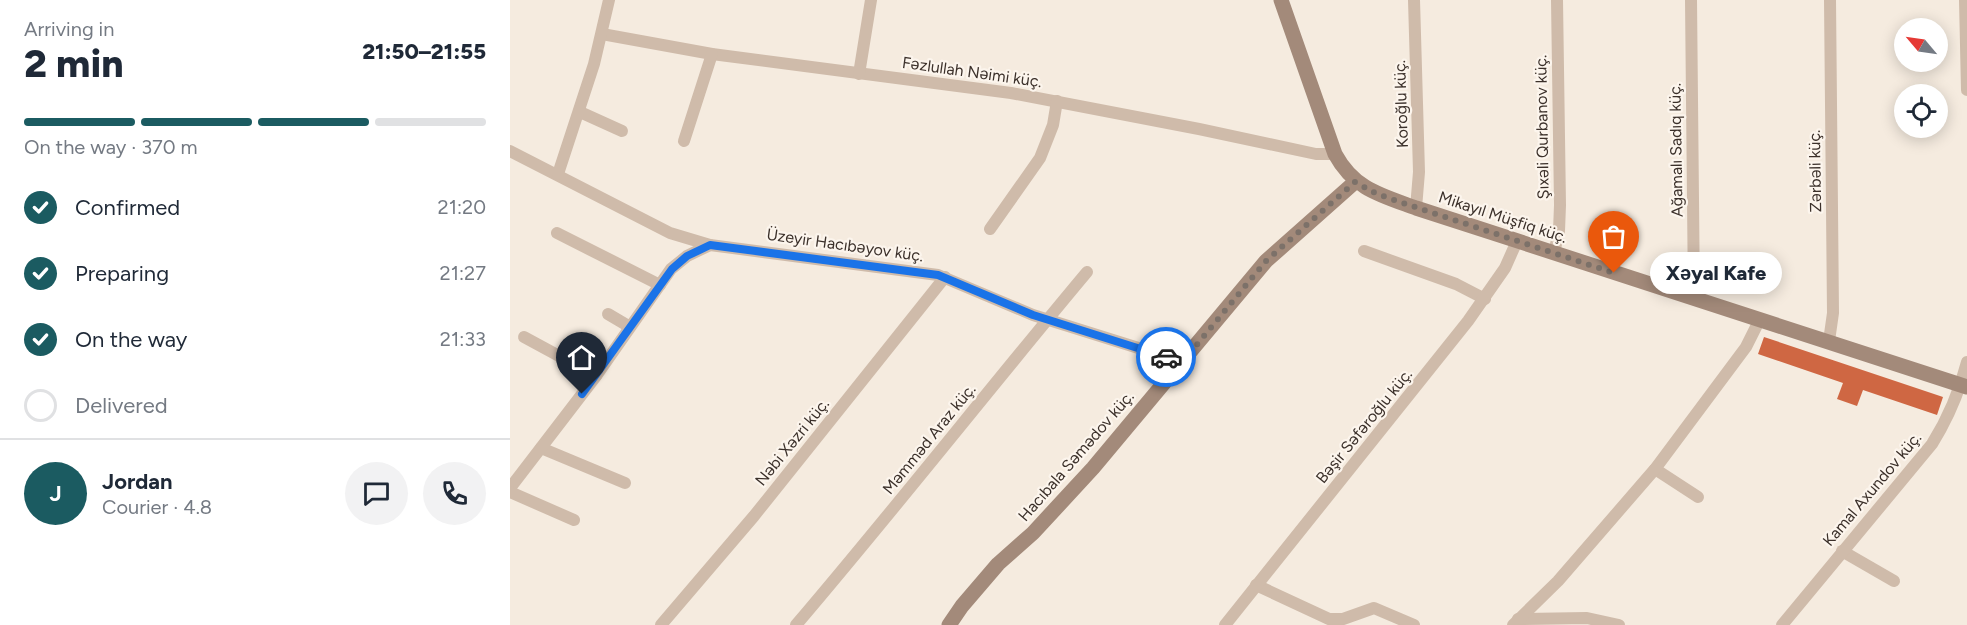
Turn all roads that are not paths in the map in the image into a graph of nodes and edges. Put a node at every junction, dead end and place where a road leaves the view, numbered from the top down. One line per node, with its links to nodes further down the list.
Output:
1 (609, 0): 9 (street)
2 (871, 0): 11 (street)
3 (1281, 0): 18 (main road, Mikayıl Müşfiq küç.)
4 (1414, 0): 21 (street, Koroğlu küç.)
5 (1557, 0): 27 (street, Şıxəli Qurbanov küç.)
6 (1691, 0): 32 (street, Ağamalı Sadıq küç.)
7 (1830, 0): 38 (street, Zərbəli küç.)
8 (1965, 0): 12 (street)
9 (602, 34): 10 (street, Fəzlullah Nəimi küç.); 14 (street)
10 (712, 54): 11 (street, Fəzlullah Nəimi küç.); 16 (street)
11 (859, 74): 13 (street, Fəzlullah Nəimi küç.)
12 (1967, 90)
13 (1057, 101): 18 (street, Fəzlullah Nəimi küç.); 22 (street)
14 (580, 112): 15 (street); 19 (street)
15 (622, 131)
16 (684, 141)
17 (510, 151): 19 (street, Üzeyir Hacıbəyov küç.)
18 (1335, 154): 20 (main road, Mikayıl Müşfiq küç.)
19 (558, 174): 25 (street, Üzeyir Hacıbəyov küç.)
20 (1355, 182): 21 (main road, Mikayıl Müşfiq küç.); 40 (main road, Hacıbala Səmədov küç.)
21 (1416, 208): 24 (main road, Mikayıl Müşfiq küç.)
22 (990, 229)
23 (557, 233): 30 (street)
24 (1517, 241): 27 (main road, Mikayıl Müşfiq küç.); 31 (street, Bəşir Səfəroğlu küç.)
25 (710, 245): 29 (street, Üzeyir Hacıbəyov küç.); 30 (street)
26 (1364, 251): 31 (street)
27 (1554, 253): 32 (main road, Mikayıl Müşfiq küç.)
28 (1087, 272): 35 (street, Məmməd Araz küç.)
29 (945, 277): 35 (street, Üzeyir Hacıbəyov küç.); 53 (street, Nəbi Xəzri küç.)
30 (660, 285): 36 (street)
31 (1485, 299): 51 (street, Bəşir Səfəroğlu küç.)
32 (1694, 299): 34 (main road, Mikayıl Müşfiq küç.)
33 (608, 314): 36 (street)
34 (1760, 319): 38 (main road, Mikayıl Müşfiq küç.); 44 (street)
35 (1047, 320): 40 (street, Üzeyir Hacıbəyov küç.); 54 (street, Məmməd Araz küç.)
36 (630, 327): 41 (street)
37 (524, 337): 41 (street)
38 (1829, 341): 42 (main road, Mikayıl Müşfiq küç.)
39 (1967, 362): 42 (street, Kamal Axundov küç.)
40 (1180, 365): 55 (main road, Hacıbala Səmədov küç.)
41 (596, 376): 43 (street)
42 (1964, 386): 49 (street, Kamal Axundov küç.)
43 (541, 448): 45 (street); 46 (street)
44 (1655, 469): 47 (street); 52 (street)
45 (625, 483)
46 (510, 490): 48 (street)
47 (1698, 497)
48 (574, 520)
49 (1842, 551): 50 (street); 59 (street, Kamal Axundov küç.)
50 (1893, 581)
51 (1256, 585): 56 (street, Bəşir Səfəroğlu küç.); 57 (street)
52 (1516, 622): 58 (street)
53 (661, 625)
54 (796, 625)
55 (949, 625)
56 (1225, 625)
57 (1414, 625)
58 (1619, 625)
59 (1782, 625)

